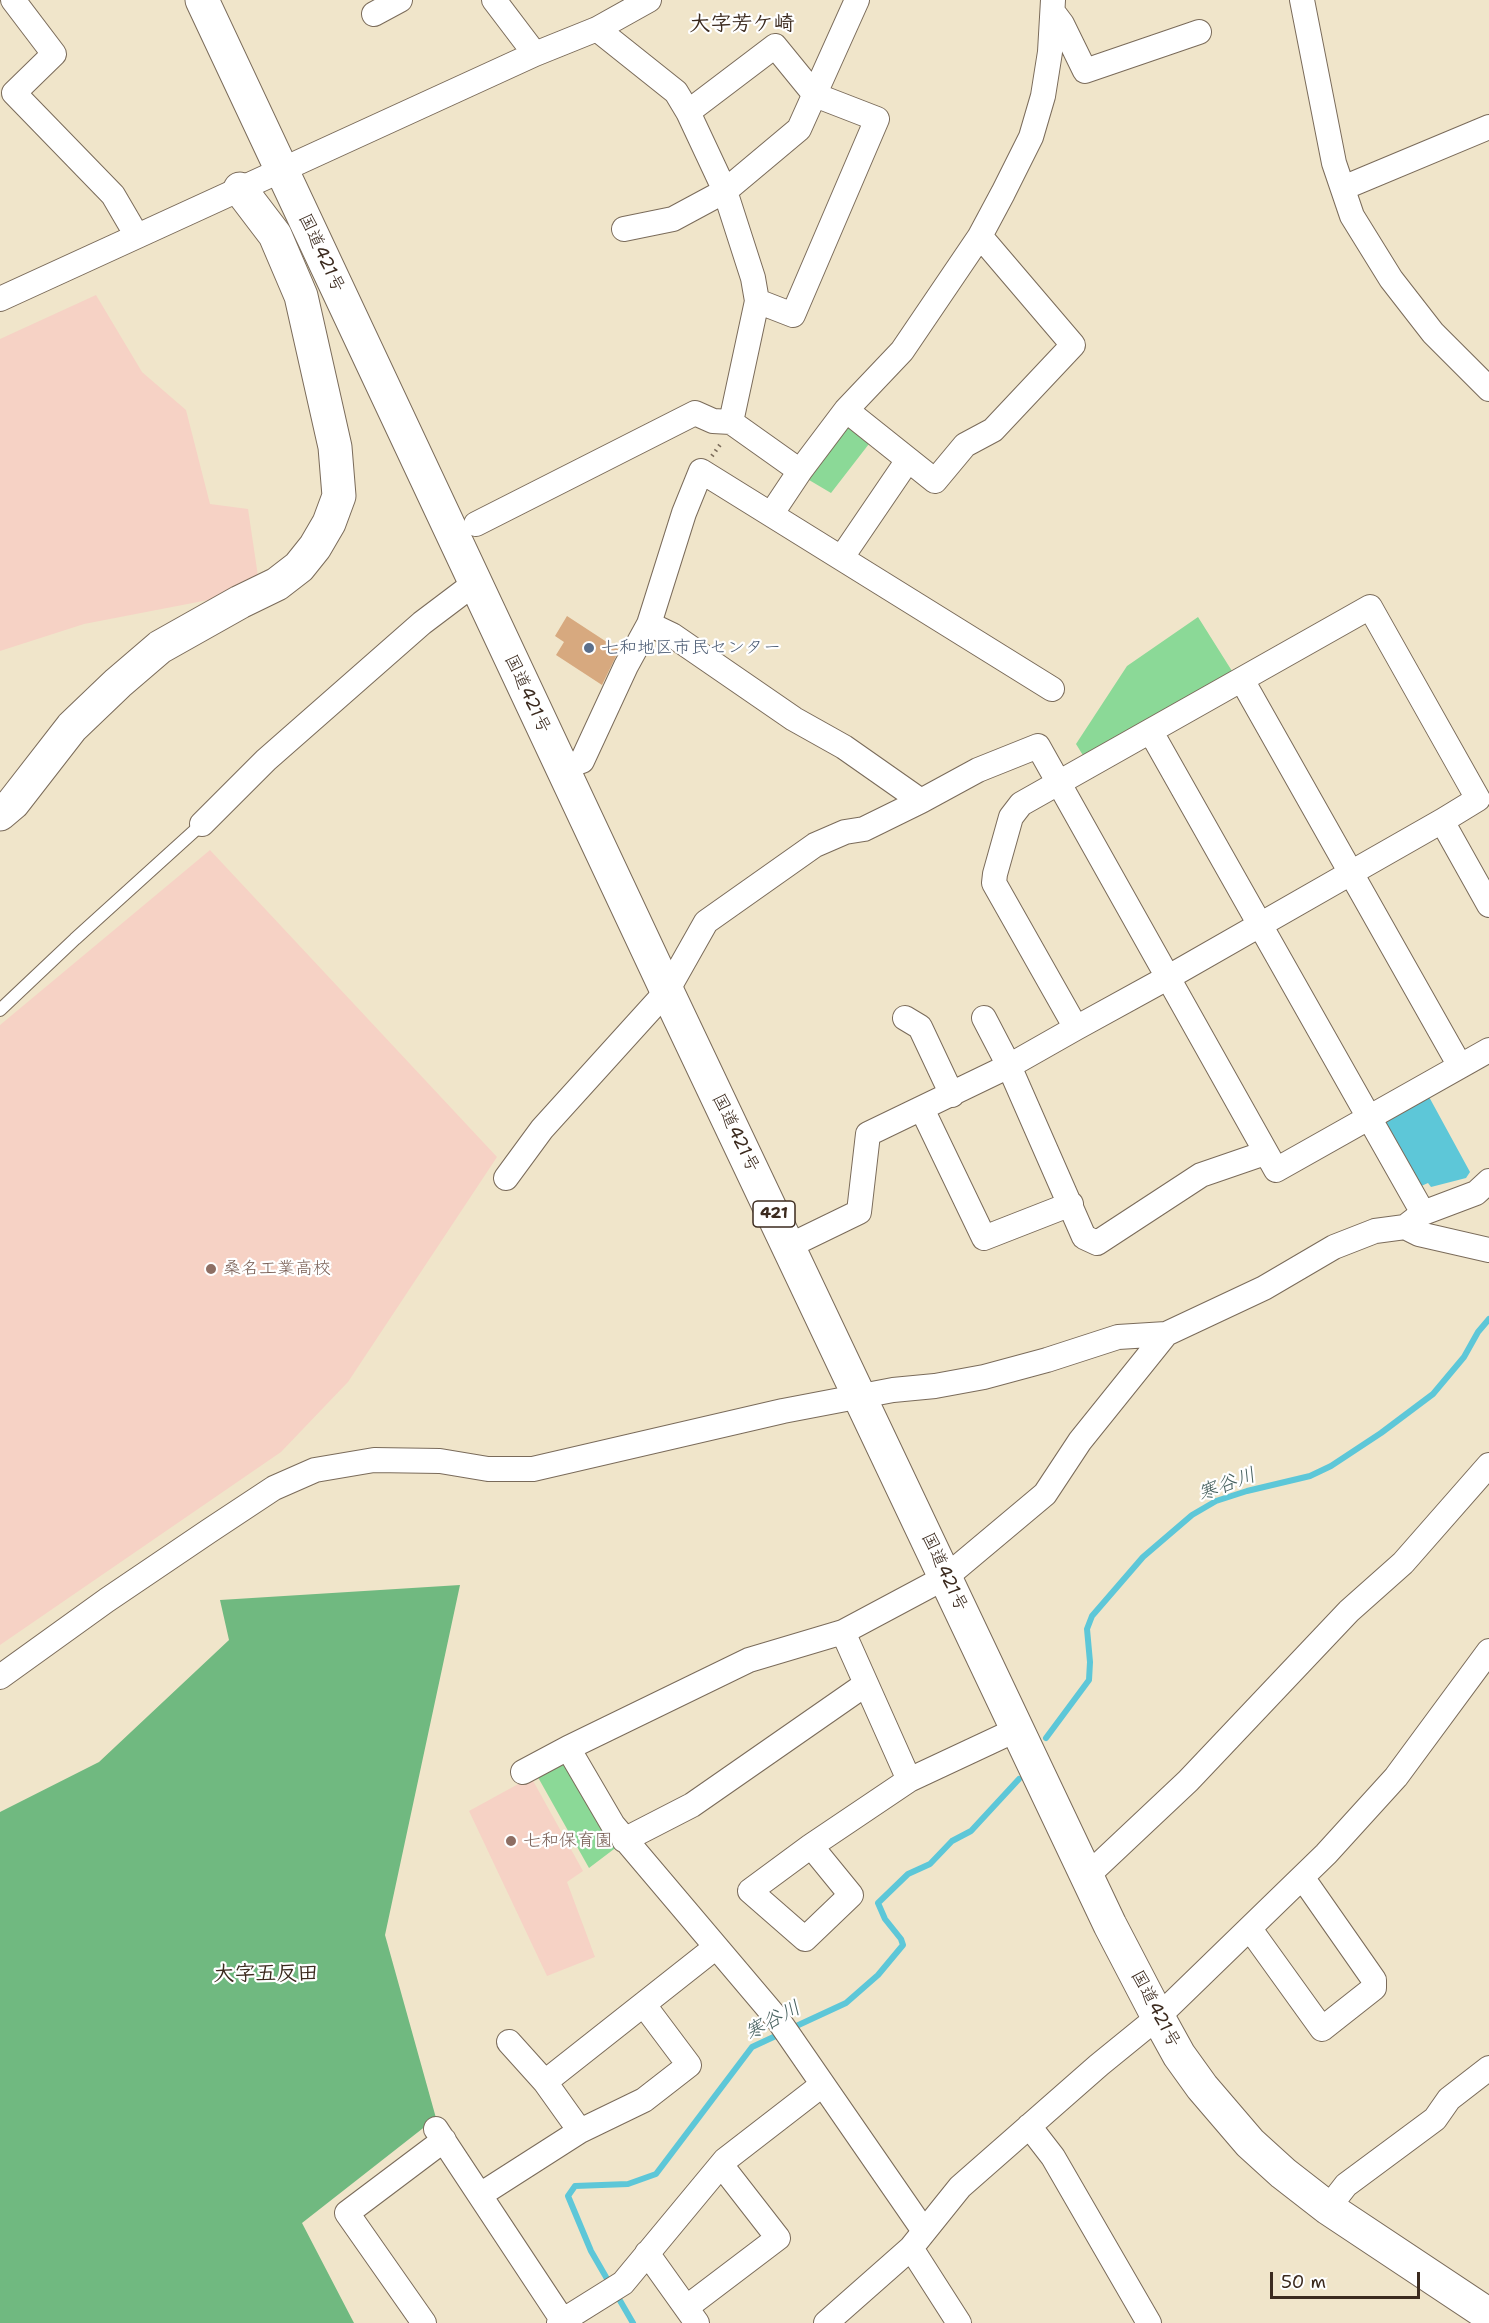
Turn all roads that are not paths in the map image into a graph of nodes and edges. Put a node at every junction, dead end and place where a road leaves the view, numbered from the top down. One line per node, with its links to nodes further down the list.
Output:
1 (13, 0): 21 (street)
2 (202, 0): 16 (main road, 国道421号 / 421)
3 (400, 0): 9 (street)
4 (494, 0): 12 (street)
5 (649, 0): 10 (street)
6 (857, 0): 13 (street)
7 (1302, 0): 17 (street)
8 (1053, 6): 11 (street); 22 (street)
9 (374, 14)
10 (597, 29): 12 (street); 14 (street)
11 (1199, 32)
12 (535, 54): 16 (street)
13 (815, 95): 14 (street); 19 (street); 24 (street)
14 (688, 112): 19 (street)
15 (1489, 126): 17 (street)
16 (282, 170): 18 (street); 33 (main road, 国道421号 / 421)
17 (1343, 188): 25 (street)
18 (240, 189): 21 (street); 41 (main road)
19 (725, 191): 20 (street); 24 (street)
20 (624, 230)
21 (136, 236): 23 (street)
22 (980, 236): 26 (street); 28 (street)
23 (0, 299)
24 (757, 301): 27 (street)
25 (1489, 388)
26 (846, 410): 28 (street); 29 (street)
27 (733, 424): 29 (street); 31 (street)
28 (908, 460): 32 (street)
29 (800, 471): 30 (street)
30 (772, 513): 32 (street); 34 (street)
31 (476, 524)
32 (842, 557): 36 (street)
33 (475, 583): 38 (main road, 国道421号 / 421); 43 (street)
34 (649, 624): 38 (street); 40 (street)
35 (1242, 680): 37 (street); 42 (street); 44 (street)
36 (1052, 690)
37 (1151, 732): 39 (street); 46 (street)
38 (562, 768): 48 (main road, 国道421号 / 421)
39 (1058, 783): 40 (street); 47 (street); 52 (street)
40 (921, 801): 48 (street)
41 (0, 814)
42 (1442, 822): 44 (street); 45 (street)
43 (202, 824): 49 (lane)
44 (1349, 874): 46 (street); 55 (street)
45 (1489, 904)
46 (1260, 925): 47 (street); 58 (street)
47 (1167, 978): 52 (street); 59 (street)
48 (667, 991): 60 (street); 64 (main road, 国道421号 / 421)
49 (0, 1010)
50 (905, 1018): 56 (street)
51 (984, 1018): 54 (street)
52 (1076, 1029): 54 (street)
53 (1489, 1050): 55 (street)
54 (1009, 1066): 56 (street); 62 (street)
55 (1460, 1066): 58 (street)
56 (952, 1095): 57 (street)
57 (922, 1109): 62 (street); 64 (street)
58 (1369, 1118): 59 (street); 63 (street)
59 (1265, 1153): 62 (street)
60 (506, 1178)
61 (1489, 1181): 63 (street)
62 (1071, 1204)
63 (1414, 1220): 65 (street); 66 (street)
64 (789, 1246): 67 (main road, 国道421号 / 421)
65 (1489, 1250)
66 (1166, 1334): 67 (street); 69 (street)
67 (860, 1397): 69 (main road, 国道421号 / 421); 72 (street)
68 (1489, 1465): 80 (street)
69 (946, 1576): 70 (street); 74 (main road, 国道421号 / 421)
70 (843, 1632): 73 (street); 75 (street)
71 (1489, 1651): 81 (street)
72 (0, 1677)
73 (866, 1684): 77 (street); 78 (street)
74 (1018, 1729): 77 (street); 80 (main road, 国道421号 / 421)
75 (568, 1749): 76 (street); 78 (street)
76 (523, 1773)
77 (909, 1780): 79 (street)
78 (624, 1840): 83 (street)
79 (811, 1846)
80 (1087, 1876): 85 (main road, 国道421号 / 421)
81 (1300, 1880): 82 (street); 82 (street)
82 (1250, 1929): 85 (street)
83 (716, 1947): 84 (street); 89 (street)
84 (644, 2005): 88 (street); 91 (street)
85 (1158, 2017): 90 (street); 94 (main road, 国道421号 / 421)
86 (509, 2043): 88 (street)
87 (1489, 2068): 94 (street)
88 (545, 2082): 91 (street)
89 (822, 2085): 92 (street); 95 (street)
90 (1029, 2126): 95 (street); 103 (street)
91 (580, 2131): 93 (street)
92 (722, 2166): 96 (street); 97 (street)
93 (480, 2195): 99 (street); 100 (street)
94 (1329, 2208): 98 (main road, 国道421号 / 421)
95 (917, 2240): 101 (street); 102 (street)
96 (647, 2253): 97 (street); 99 (street)
97 (692, 2315)
98 (1489, 2315)
99 (561, 2322)
100 (424, 2323)
101 (826, 2323)
102 (959, 2323)
103 (1149, 2323)

